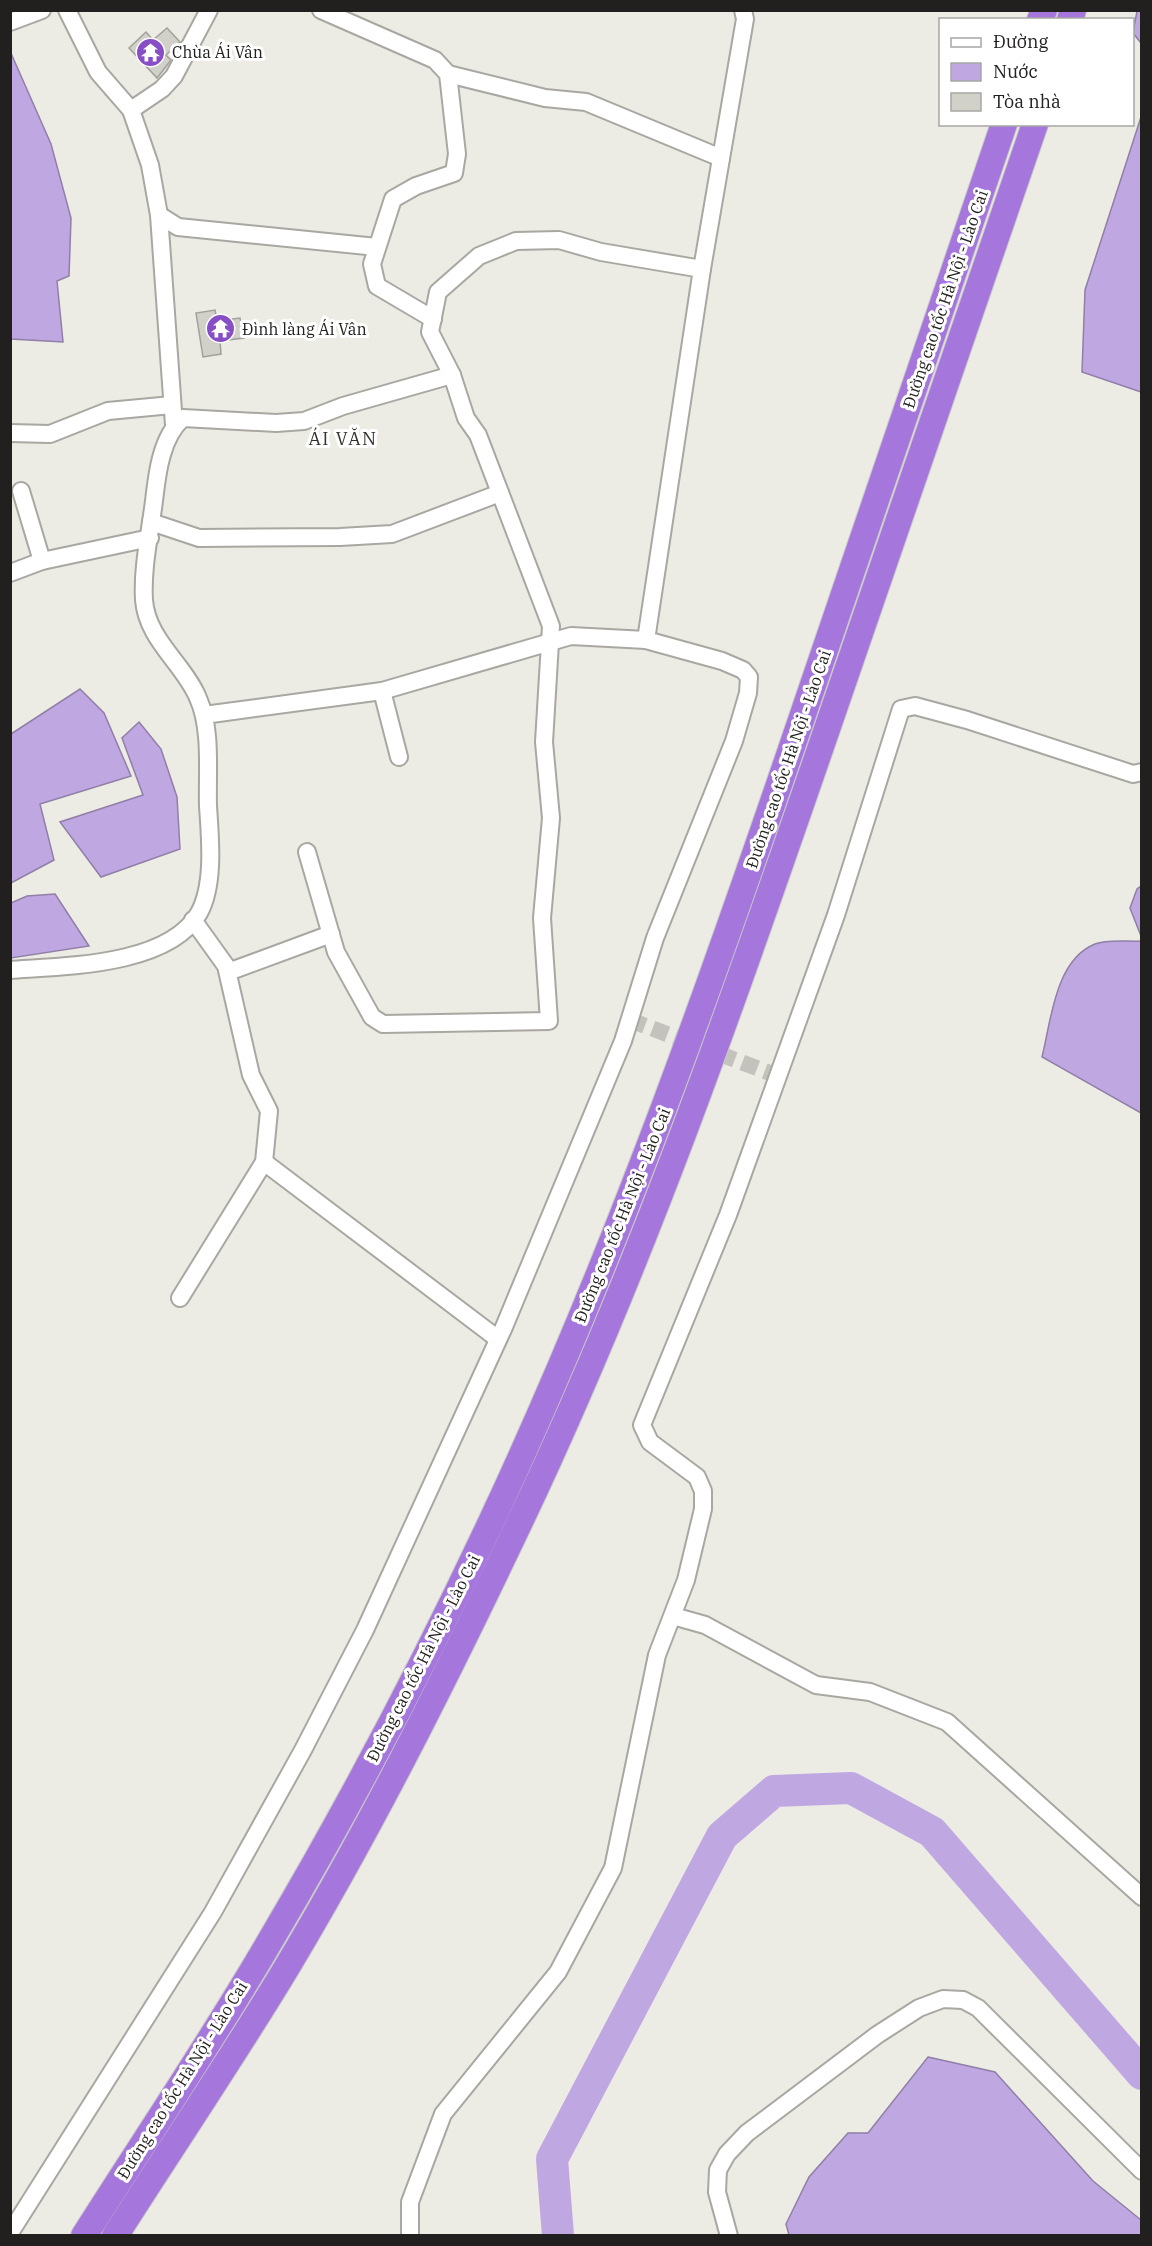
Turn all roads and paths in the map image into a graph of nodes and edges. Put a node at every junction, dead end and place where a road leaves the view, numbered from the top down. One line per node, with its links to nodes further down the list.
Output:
1 (42, 10): 6 (street)
2 (67, 10): 8 (street)
3 (209, 10): 8 (street)
4 (321, 10): 7 (street)
5 (743, 10): 11 (street)
6 (10, 22)
7 (448, 74): 11 (street); 13 (street)
8 (131, 110): 12 (street)
9 (1004, 126): 43 (highway, Đường cao tốc Hà Nội - Lào Cai)
10 (1034, 126): 44 (highway, Đường cao tốc Hà Nội - Lào Cai)
11 (721, 158): 14 (street)
12 (159, 215): 13 (street); 17 (street)
13 (377, 247): 15 (street)
14 (702, 269): 15 (street); 25 (street)
15 (433, 319): 16 (street)
16 (452, 375): 18 (street); 21 (street)
17 (172, 405): 18 (street); 19 (street)
18 (174, 425): 22 (street)
19 (10, 433)
20 (21, 491): 23 (street)
21 (500, 493): 22 (street); 26 (street)
22 (150, 530): 23 (street); 28 (street)
23 (42, 561): 24 (street)
24 (10, 573)
25 (646, 640): 26 (street); 38 (street)
26 (550, 641): 27 (street); 33 (street)
27 (382, 691): 28 (street); 29 (street)
28 (204, 715): 32 (street)
29 (399, 757)
30 (1142, 772): 39 (street)
31 (307, 852): 33 (street)
32 (193, 920): 34 (street); 35 (street)
33 (331, 934): 35 (street)
34 (10, 970)
35 (228, 972): 36 (street)
36 (264, 1162): 37 (street); 38 (street)
37 (180, 1298)
38 (498, 1339): 42 (street)
39 (673, 1616): 40 (street); 45 (street)
40 (1142, 1897)
41 (1142, 2171): 46 (street)
42 (10, 2233)
43 (84, 2235)
44 (115, 2235)
45 (410, 2235)
46 (729, 2235)

